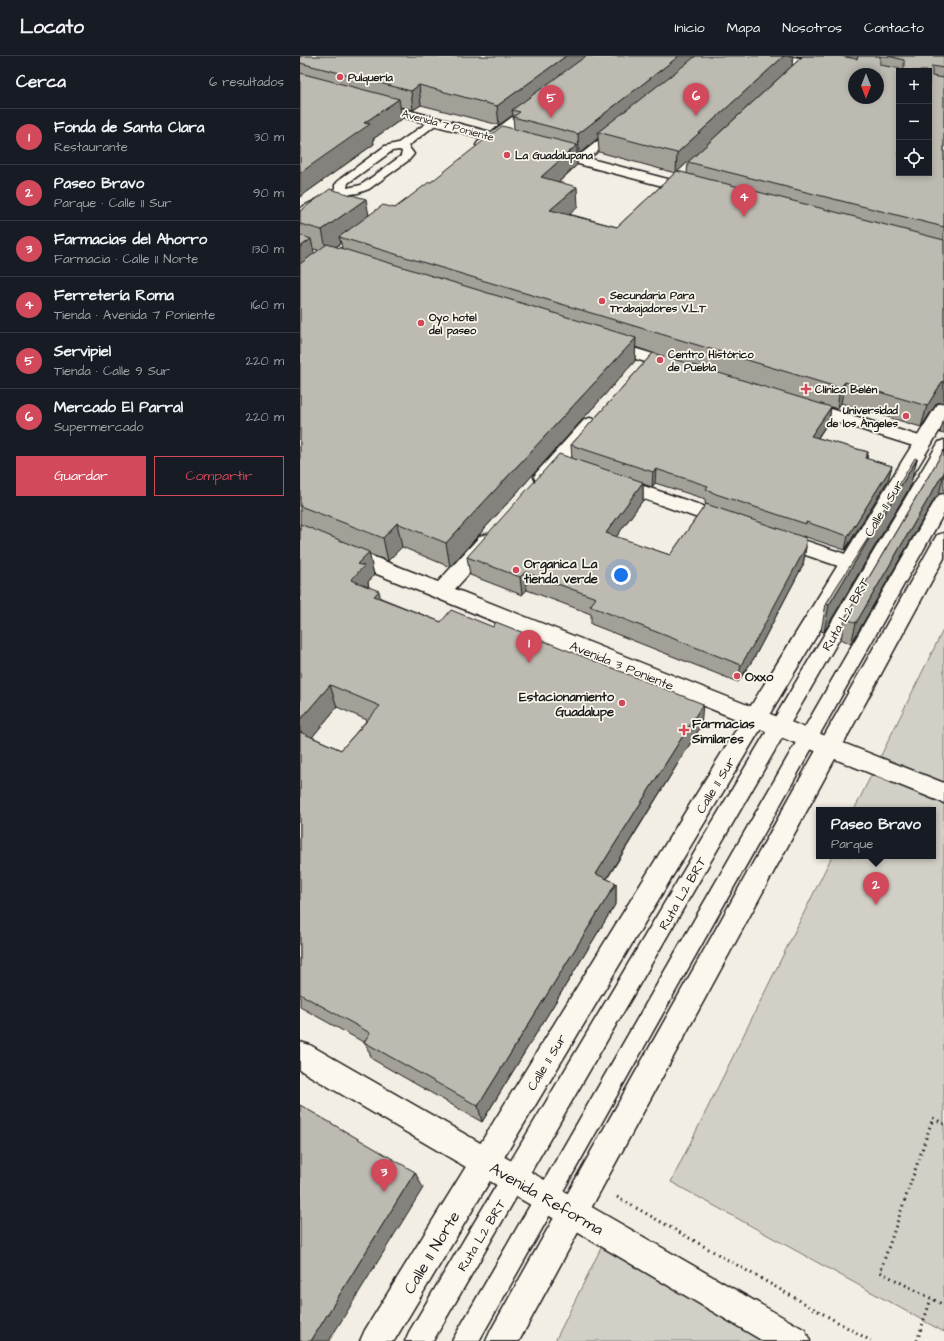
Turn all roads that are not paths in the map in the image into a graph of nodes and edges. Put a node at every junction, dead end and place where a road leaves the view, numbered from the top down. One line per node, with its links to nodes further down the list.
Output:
1 (781, 57): 2 (street)
2 (804, 63): 3 (street); 4 (street)
3 (848, 72)
4 (793, 74)
5 (548, 96): 9 (street)
6 (359, 102): 7 (street, Avenida 7 Poniente)
7 (434, 121): 9 (street, Avenida 7 Poniente); 10 (lane)
8 (624, 125): 12 (lane)
9 (494, 137): 11 (street); 12 (street, Avenida 7 Poniente)
10 (401, 146): 15 (lane); 15 (lane)
11 (471, 154)
12 (580, 160): 14 (street, Avenida 7 Poniente)
13 (685, 174): 14 (street)
14 (674, 185): 16 (street, Avenida 7 Poniente)
15 (341, 192): 17 (lane)
16 (705, 193)
17 (300, 214)
18 (596, 341): 19 (street)
19 (694, 372)
20 (786, 400): 23 (street)
21 (944, 408): 23 (street, Calle 11 Sur)
22 (602, 410): 26 (street)
23 (923, 442): 31 (street, Calle 11 Sur)
24 (944, 445): 34 (lane, Ruta L2 BRT)
25 (594, 475): 31 (street)
26 (530, 492)
27 (944, 499): 35 (lane)
28 (499, 527): 32 (street)
29 (300, 535): 32 (street, Avenida 3 Poniente)
30 (944, 540): 35 (street)
31 (850, 563): 33 (street, Calle 11 Sur)
32 (441, 592): 33 (street, Avenida 3 Poniente)
33 (755, 718): 34 (street, Avenida 3 Poniente); 38 (street, Calle 11 Sur)
34 (779, 728): 35 (street, Avenida 3 Poniente); 39 (lane, Ruta L2 BRT)
35 (819, 743): 36 (street, Avenida 3 Poniente); 40 (lane); 41 (street)
36 (944, 793)
37 (300, 1055): 38 (street, Avenida Reforma)
38 (485, 1162): 39 (street, Avenida Reforma); 42 (street, Calle 11 Norte)
39 (514, 1179): 40 (street, Avenida Reforma); 43 (lane, Ruta L2 BRT)
40 (546, 1197): 41 (street, Avenida Reforma); 44 (lane)
41 (573, 1212): 45 (street); 46 (street, Avenida Reforma)
42 (376, 1341)
43 (418, 1341)
44 (465, 1341)
45 (502, 1341)
46 (794, 1341)

